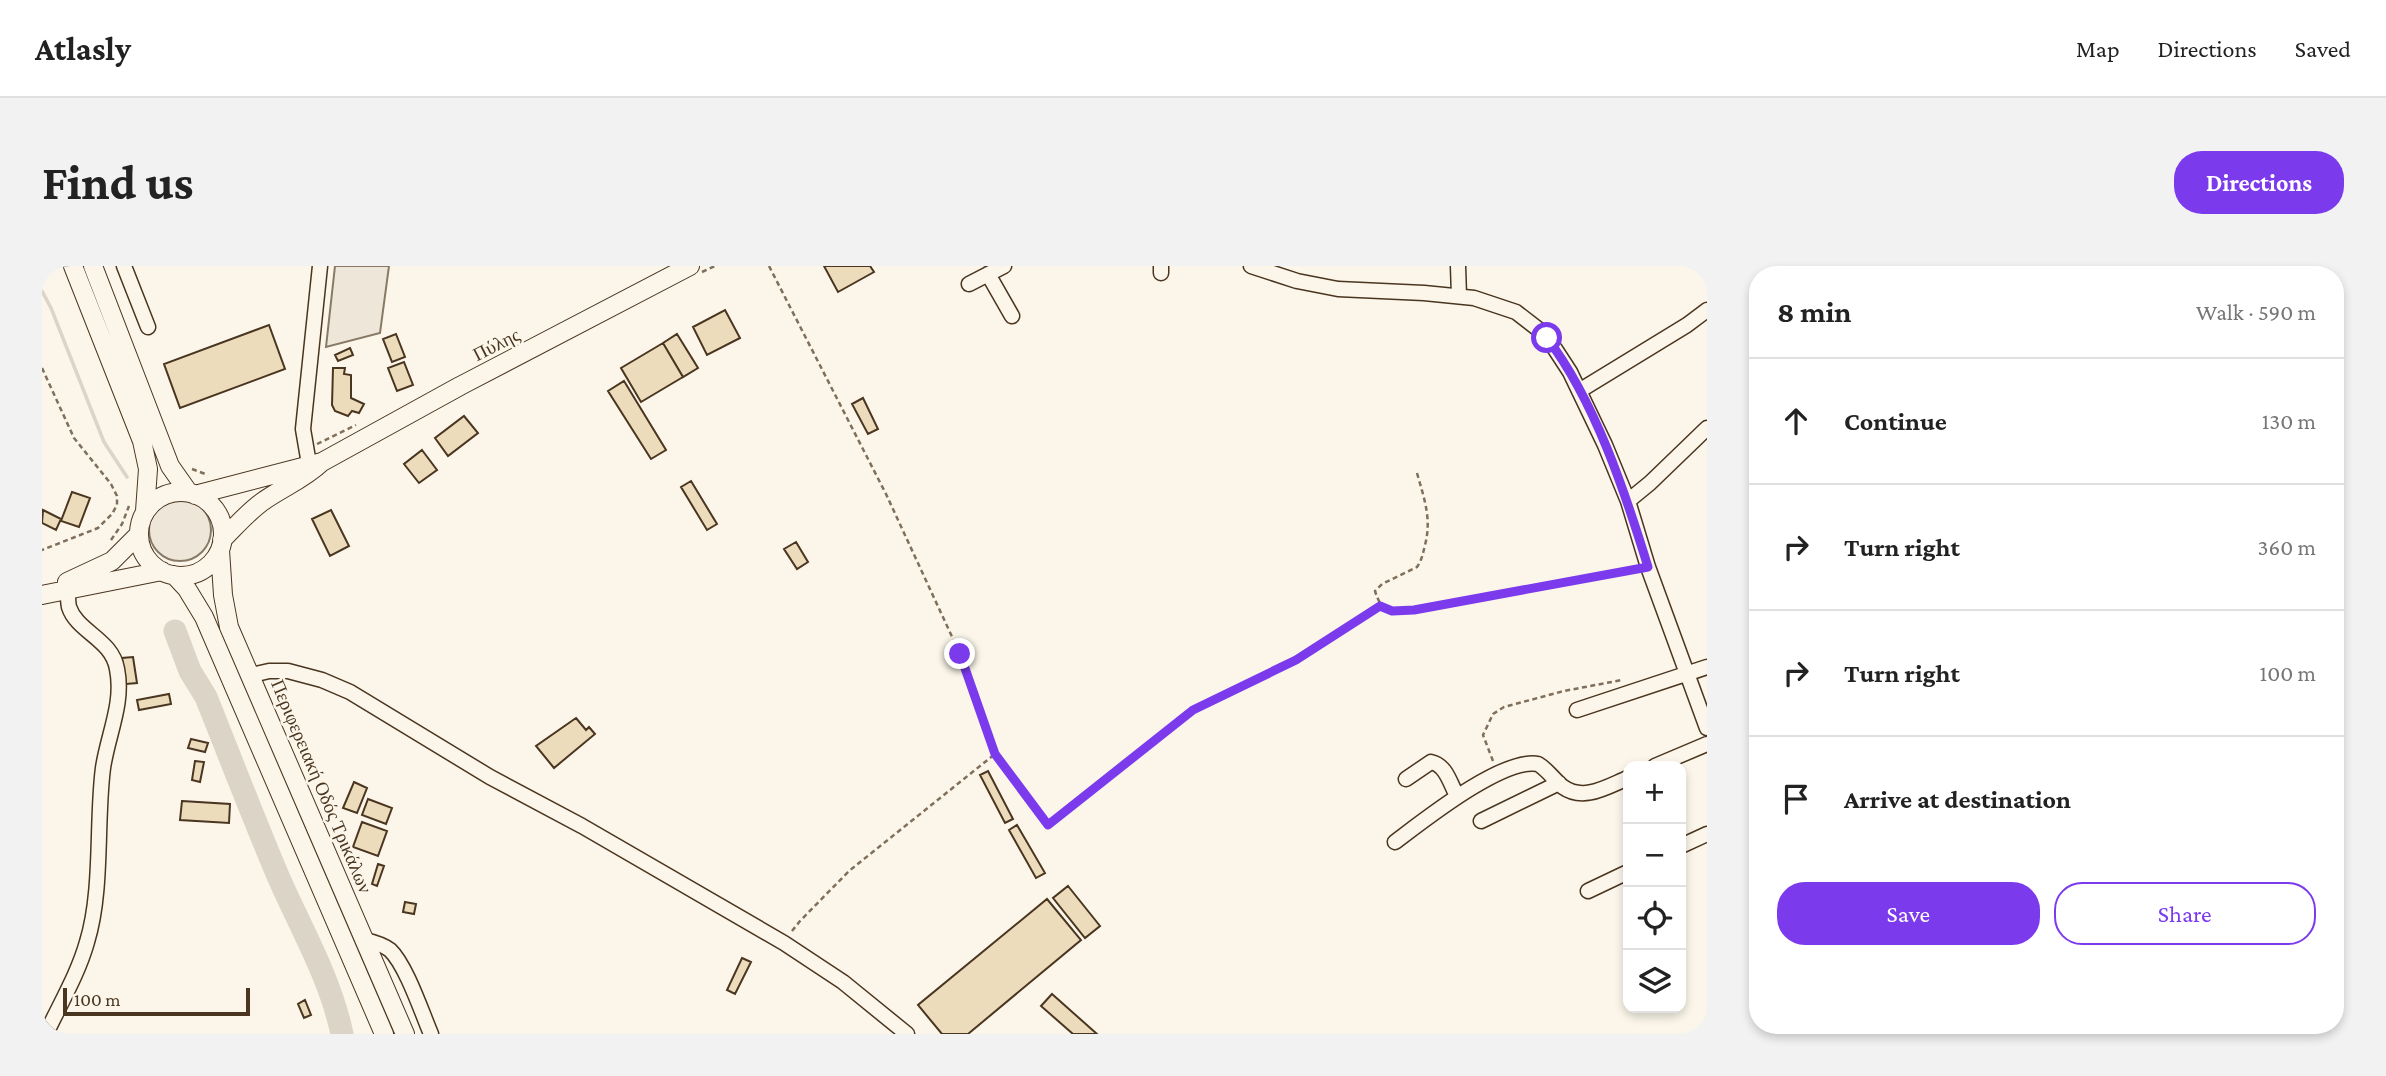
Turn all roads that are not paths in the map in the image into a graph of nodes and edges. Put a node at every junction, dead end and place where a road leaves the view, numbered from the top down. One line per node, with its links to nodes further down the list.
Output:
1 (73, 266): 20 (main road)
2 (93, 266): 18 (main road)
3 (124, 266): 14 (street)
4 (320, 266): 17 (street)
5 (690, 266): 17 (main road, Πύλης)
6 (1004, 266): 9 (street)
7 (1251, 266): 11 (street)
8 (1458, 266): 11 (street)
9 (988, 274): 10 (street); 13 (street)
10 (969, 284)
11 (1459, 296): 15 (street)
12 (1707, 310): 15 (street)
13 (1012, 316)
14 (148, 327)
15 (1578, 391): 19 (street)
16 (1707, 428): 19 (street)
17 (312, 459): 18 (main road); 22 (main road)
18 (192, 494): 20 (main road); 22 (main road)
19 (1628, 500): 28 (street)
20 (145, 512): 21 (main road)
21 (139, 534): 23 (main road); 25 (main road)
22 (221, 545): 23 (main road); 27 (main road, Περιφερειακή Οδός Τρικάλων)
23 (168, 573): 24 (main road); 45 (main road)
24 (68, 592): 25 (main road); 44 (street)
25 (42, 595)
26 (1707, 667): 28 (street)
27 (252, 675): 43 (main road, Περιφερειακή Οδός Τρικάλων); 48 (street)
28 (1687, 675): 29 (street); 30 (street)
29 (1577, 710)
30 (1707, 728)
31 (1707, 744): 32 (street)
32 (1667, 761)
33 (1406, 779): 36 (street)
34 (1623, 780): 35 (street)
35 (1559, 783): 36 (street); 37 (street)
36 (1457, 796): 39 (street)
37 (1481, 821)
38 (1707, 834): 40 (street)
39 (1395, 842)
40 (1686, 844)
41 (1623, 874): 42 (street)
42 (1588, 891)
43 (365, 940): 46 (main road, Περιφερειακή Οδός Τρικάλων); 47 (street)
44 (46, 1034)
45 (384, 1034)
46 (405, 1034)
47 (431, 1034)
48 (907, 1034)

